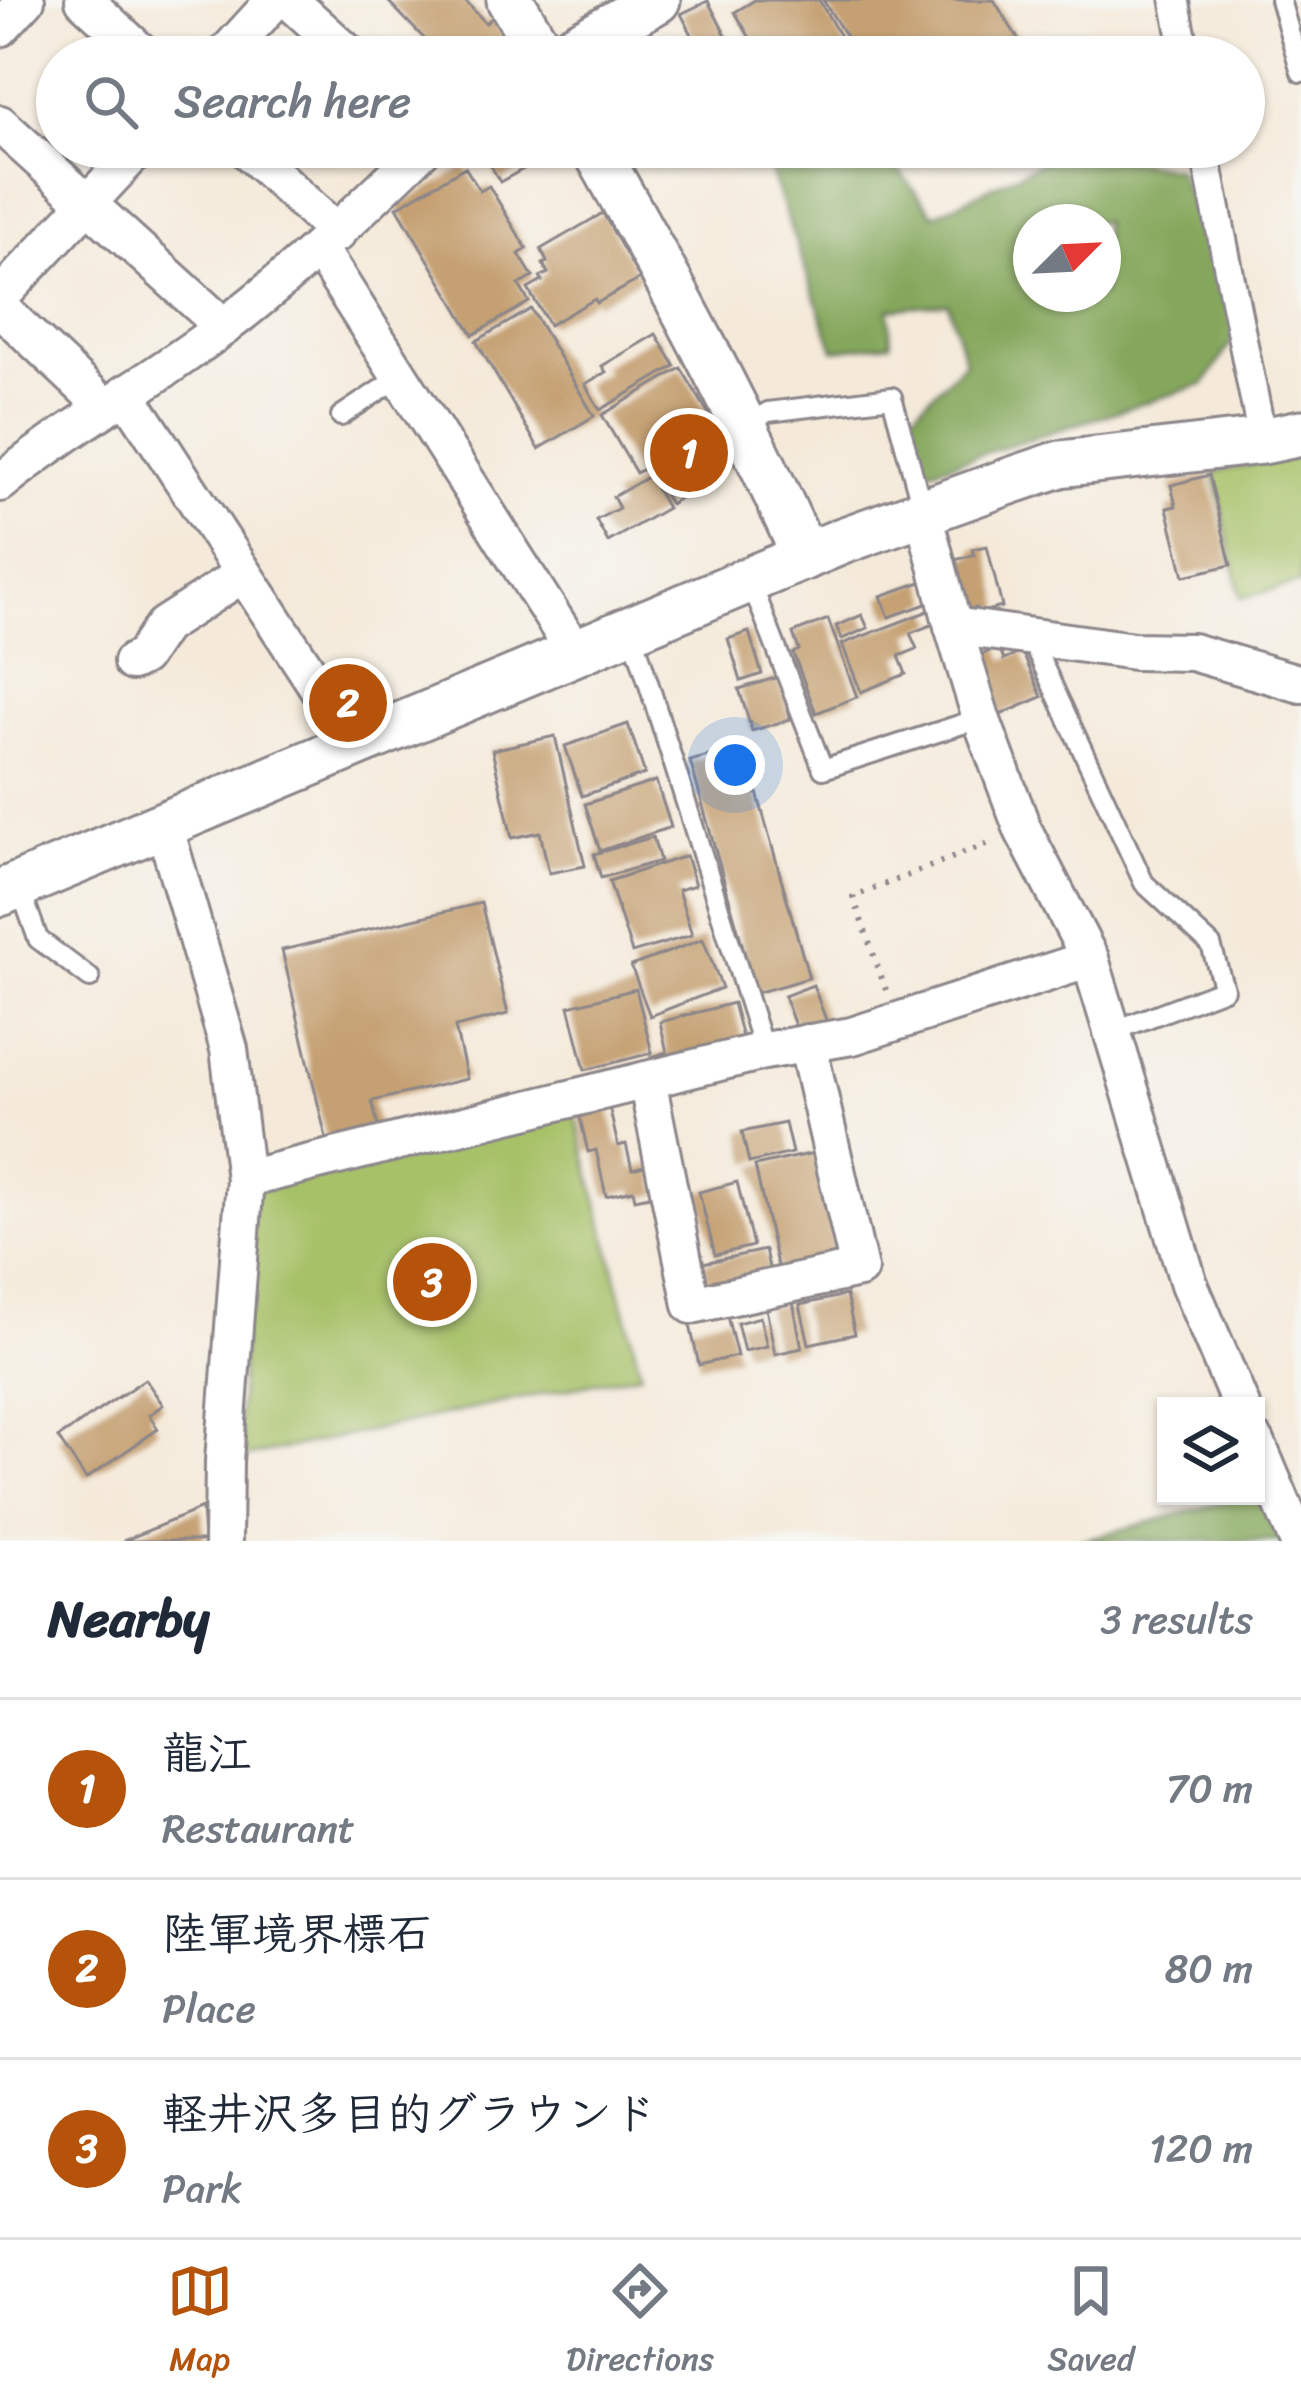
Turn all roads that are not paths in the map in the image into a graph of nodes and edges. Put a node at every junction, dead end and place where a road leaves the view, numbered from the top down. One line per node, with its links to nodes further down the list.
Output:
1 (26, 0): 9 (street)
2 (84, 0): 10 (street)
3 (275, 0): 11 (street)
4 (290, 0): 12 (street)
5 (510, 0): 13 (street)
6 (657, 0): 14 (street)
7 (1175, 0): 15 (street)
8 (1280, 0): 16 (lane)
9 (0, 28)
10 (123, 36)
11 (242, 36)
12 (329, 36)
13 (530, 36)
14 (581, 36)
15 (1182, 36)
16 (1301, 72)
17 (0, 124): 18 (street)
18 (36, 157)
19 (48, 168): 25 (street)
20 (120, 168): 25 (street)
21 (263, 168): 26 (street)
22 (403, 168): 26 (street)
23 (606, 168): 34 (street)
24 (1208, 168): 33 (street)
25 (87, 204): 27 (street); 29 (street)
26 (328, 240): 29 (street); 30 (street)
27 (0, 297)
28 (0, 308): 31 (street)
29 (224, 327): 31 (street)
30 (401, 376): 32 (lane); 44 (street)
31 (115, 399): 36 (street); 39 (street)
32 (341, 416)
33 (1258, 417)
34 (744, 426): 37 (lane); 38 (street)
35 (1301, 433): 37 (street)
36 (0, 483)
37 (923, 512): 38 (street); 41 (street)
38 (805, 557): 40 (street)
39 (243, 574): 45 (street); 48 (street)
40 (750, 580): 42 (street); 47 (lane)
41 (953, 626): 43 (street); 47 (street)
42 (632, 631): 44 (street); 55 (lane)
43 (1029, 636): 46 (street); 53 (lane)
44 (575, 652): 48 (street)
45 (132, 662)
46 (1301, 684)
47 (981, 718): 51 (street)
48 (355, 744): 49 (street)
49 (164, 826): 50 (street); 57 (street)
50 (9, 889): 52 (lane)
51 (1090, 959): 53 (street); 54 (street)
52 (90, 978)
53 (1111, 1032): 58 (street)
54 (807, 1043): 55 (street); 56 (street)
55 (764, 1051): 56 (street)
56 (647, 1080): 57 (street)
57 (244, 1179): 60 (street)
58 (1237, 1397)
59 (1265, 1463): 61 (street)
60 (223, 1541)
61 (1298, 1541)

